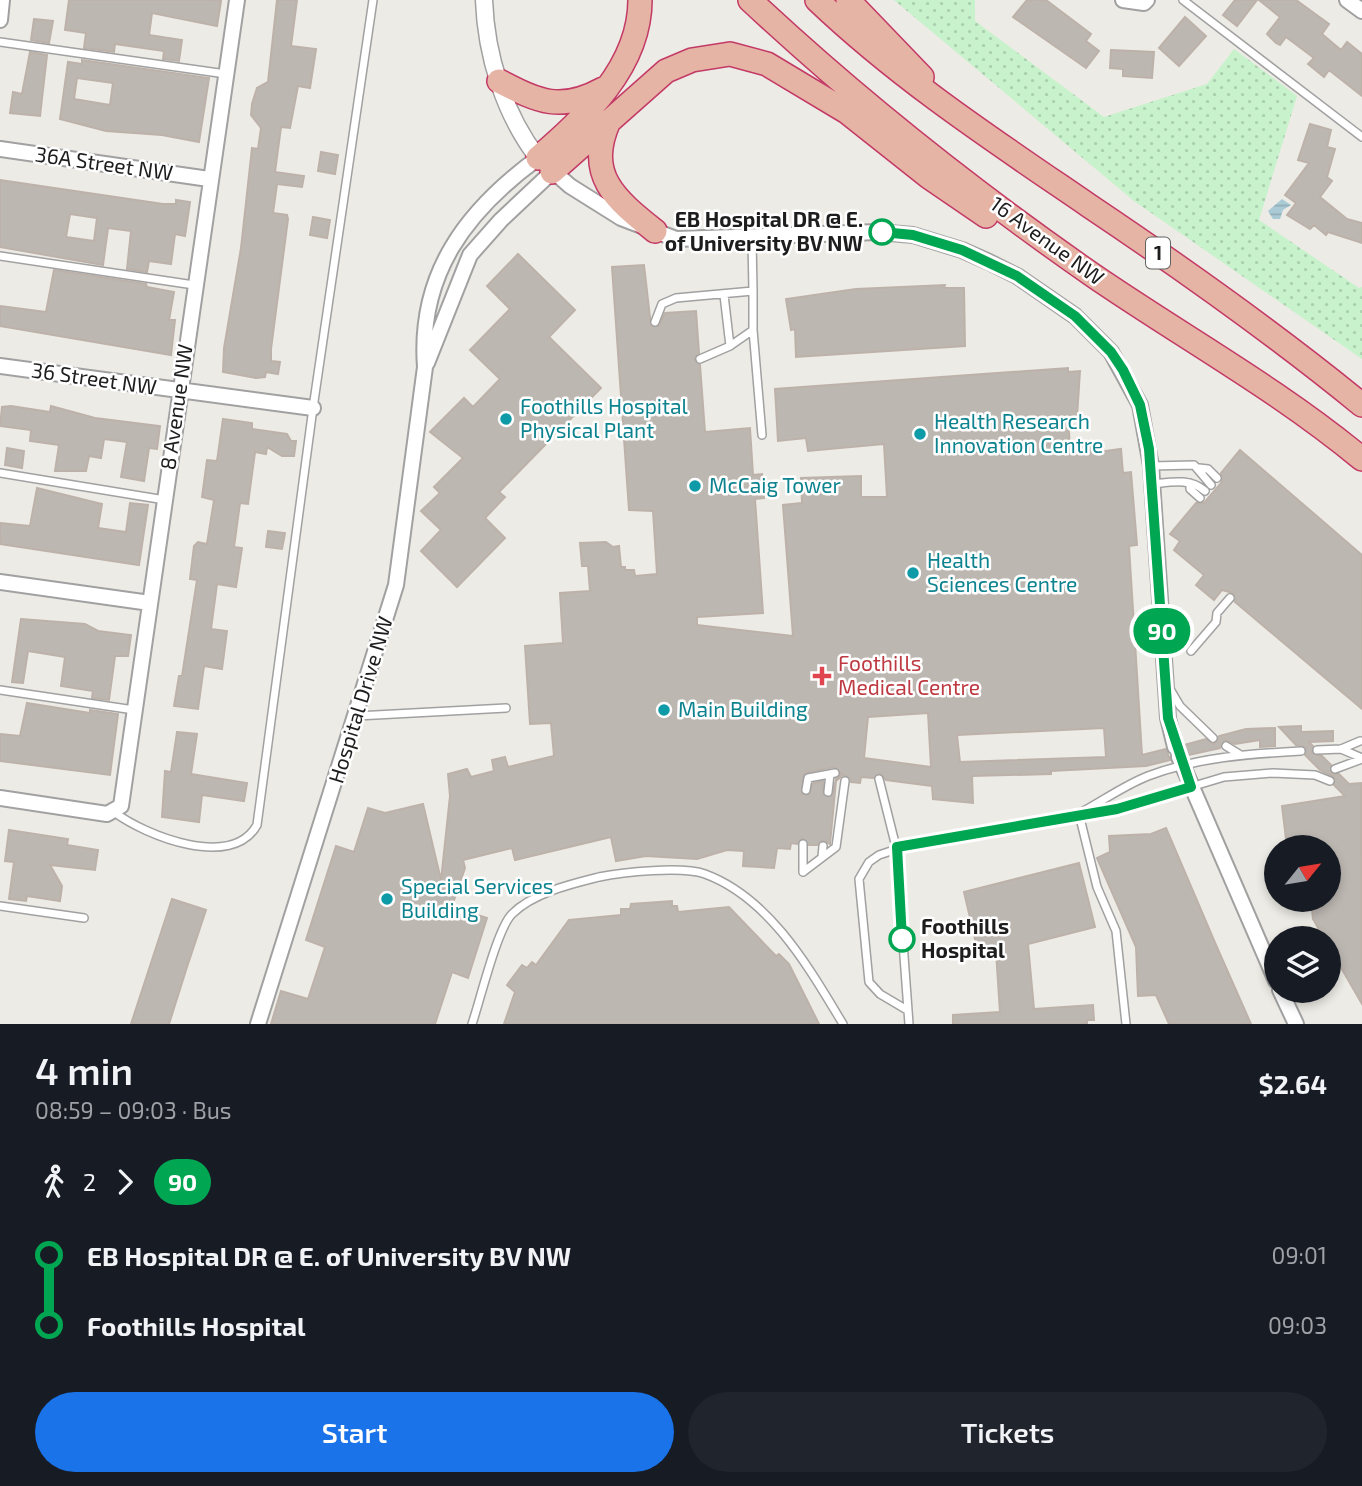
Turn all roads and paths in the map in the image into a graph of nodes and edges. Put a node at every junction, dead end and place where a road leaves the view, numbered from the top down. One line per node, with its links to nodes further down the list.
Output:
1 (2, 0): 14 (street)
2 (237, 0): 16 (street, 8 Avenue NW)
3 (373, 0): 40 (lane)
4 (484, 0): 17 (street)
5 (640, 0): 18 (highway)
6 (750, 0): 28 (highway, 16 Avenue NW)
7 (817, 0): 19 (highway, 1)
8 (848, 0): 19 (highway)
9 (1123, 0): 10 (street)
10 (1147, 0)
11 (1183, 0): 21 (lane)
12 (1347, 0): 13 (street)
13 (1362, 11)
14 (0, 20)
15 (0, 42): 16 (lane)
16 (226, 74): 24 (street, 8 Avenue NW)
17 (499, 81): 18 (highway); 23 (street)
18 (609, 86): 23 (highway)
19 (949, 108): 39 (highway, 1)
20 (612, 116): 23 (highway); 25 (highway); 28 (highway)
21 (1362, 136)
22 (0, 149): 24 (street, 36A Street NW)
23 (545, 165): 25 (street); 37 (street, Hospital Drive NW); 37 (street, Hospital Drive NW)
24 (209, 178): 29 (street, 8 Avenue NW)
25 (655, 231): 26 (street)
26 (752, 239): 30 (lane); 43 (street)
27 (0, 256): 29 (lane)
28 (1093, 275): 42 (highway, 16 Avenue NW)
29 (194, 285): 38 (street, 8 Avenue NW)
30 (753, 291): 31 (lane); 33 (lane)
31 (724, 295): 32 (lane); 34 (lane)
32 (655, 322)
33 (753, 330): 34 (lane); 41 (lane)
34 (730, 346): 35 (lane)
35 (700, 359)
36 (0, 366): 38 (street, 36 Street NW)
37 (425, 367): 57 (street, Hospital Drive NW)
38 (180, 390): 40 (street, 36 Street NW); 48 (street, 8 Avenue NW)
39 (1362, 405)
40 (313, 408): 75 (lane)
41 (762, 435)
42 (1357, 453)
43 (1151, 466): 44 (lane); 47 (street)
44 (1199, 468): 46 (lane); 47 (lane)
45 (0, 473): 48 (lane)
46 (1217, 478)
47 (1153, 484): 53 (street)
48 (165, 500): 51 (street, 8 Avenue NW)
49 (0, 582): 51 (street)
50 (1230, 598): 52 (lane)
51 (150, 603): 56 (street, 8 Avenue NW)
52 (1191, 651)
53 (1166, 681): 58 (lane); 65 (street)
54 (0, 690): 56 (lane)
55 (506, 708): 57 (lane)
56 (135, 710): 75 (street, 8 Avenue NW)
57 (356, 716): 86 (street, Hospital Drive NW)
58 (1213, 738)
59 (1360, 741): 61 (lane)
60 (1226, 746): 64 (lane)
61 (1341, 749): 62 (lane); 66 (lane)
62 (1317, 750)
63 (1301, 751): 64 (lane)
64 (1240, 755): 65 (lane)
65 (1179, 756): 71 (street); 76 (lane)
66 (1362, 758): 67 (lane)
67 (1335, 769)
68 (879, 779): 79 (lane)
69 (1330, 781): 71 (lane)
70 (845, 782): 80 (lane)
71 (1191, 787): 76 (lane); 83 (street)
72 (806, 790): 73 (lane)
73 (828, 792)
74 (0, 798): 75 (street)
75 (114, 812)
76 (1079, 814): 79 (lane); 90 (lane)
77 (803, 844): 80 (lane)
78 (823, 846): 80 (lane)
79 (897, 847): 85 (lane); 85 (lane)
80 (821, 856)
81 (0, 906): 82 (lane)
82 (84, 918)
83 (1264, 954)
84 (1286, 1003): 91 (street)
85 (907, 1010): 89 (lane)
86 (258, 1024)
87 (472, 1024): 88 (lane)
88 (843, 1024)
89 (909, 1024)
90 (1126, 1024)
91 (1296, 1024)

